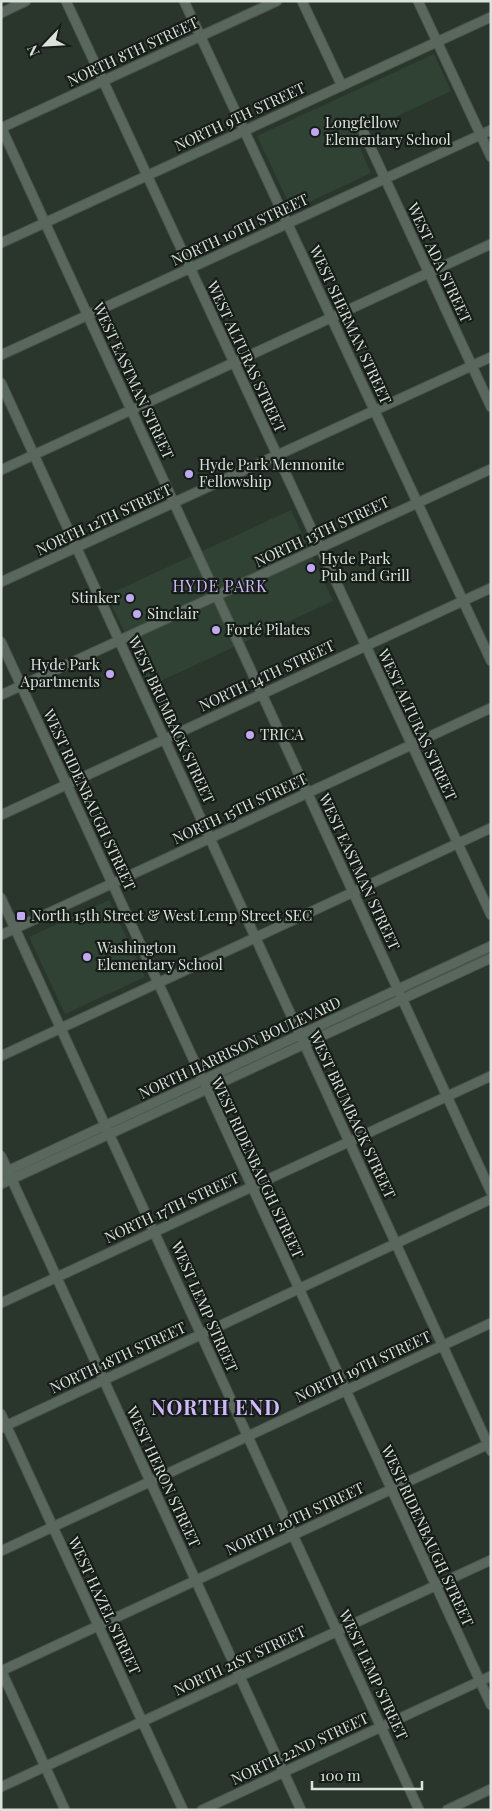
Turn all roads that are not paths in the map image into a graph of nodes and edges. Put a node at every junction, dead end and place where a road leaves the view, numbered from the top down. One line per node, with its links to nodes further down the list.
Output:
1 (26, 1): 7 (street)
2 (66, 1): 11 (street, WEST ALTURAS STREET)
3 (184, 1): 9 (street, WEST SHERMAN STREET)
4 (277, 1): 9 (street, NORTH 8TH STREET)
5 (302, 1): 12 (street)
6 (418, 1): 10 (street)
7 (1, 13)
8 (491, 17): 10 (street, NORTH 9TH STREET)
9 (201, 36): 11 (street, NORTH 8TH STREET); 14 (street, WEST SHERMAN STREET)
10 (437, 41): 12 (street, NORTH 9TH STREET); 17 (street)
11 (103, 81): 13 (street, NORTH 8TH STREET); 19 (street, WEST ALTURAS STREET)
12 (342, 86): 14 (street, NORTH 9TH STREET)
13 (1, 128): 21 (street, WEST EASTMAN STREET)
14 (244, 130): 19 (street, NORTH 9TH STREET); 22 (street, WEST SHERMAN STREET)
15 (491, 130): 17 (street, NORTH 10TH STREET)
16 (363, 131): 20 (street, WEST ADA STREET)
17 (480, 135): 18 (street); 20 (street, NORTH 10TH STREET)
18 (491, 157)
19 (147, 176): 21 (street, NORTH 9TH STREET); 25 (street, WEST ALTURAS STREET)
20 (385, 179): 22 (street, NORTH 10TH STREET); 26 (street, WEST ADA STREET)
21 (45, 222): 23 (street, NORTH 9TH STREET); 27 (street, WEST EASTMAN STREET)
22 (288, 224): 25 (street, NORTH 10TH STREET); 28 (street, WEST SHERMAN STREET)
23 (1, 243)
24 (491, 244): 26 (street)
25 (190, 269): 27 (street, NORTH 10TH STREET); 31 (street, WEST ALTURAS STREET)
26 (429, 273): 28 (street); 32 (street, WEST ADA STREET)
27 (88, 315): 29 (street, NORTH 10TH STREET); 35 (street, WEST EASTMAN STREET)
28 (332, 318): 31 (street); 36 (street, WEST SHERMAN STREET)
29 (1, 356)
30 (491, 357): 32 (street, NORTH 12TH STREET)
31 (234, 363): 35 (street); 38 (street, WEST ALTURAS STREET)
32 (472, 366): 34 (street, WEST ADA STREET); 36 (street, NORTH 12TH STREET)
33 (1, 382): 37 (street, WEST BRUMBACK STREET)
34 (491, 407)
35 (131, 410): 37 (street); 41 (street, WEST EASTMAN STREET)
36 (374, 411): 38 (street, NORTH 12TH STREET); 42 (street, WEST SHERMAN STREET)
37 (34, 455): 40 (street); 43 (street, WEST BRUMBACK STREET)
38 (277, 455): 41 (street, NORTH 12TH STREET); 44 (street, WEST ALTURAS STREET)
39 (491, 469): 42 (street, NORTH 13TH STREET)
40 (1, 470)
41 (174, 503): 43 (street, NORTH 12TH STREET); 47 (street, WEST EASTMAN STREET)
42 (417, 503): 44 (street, NORTH 13TH STREET); 48 (street, WEST SHERMAN STREET)
43 (77, 547): 45 (street, NORTH 12TH STREET); 49 (street, WEST BRUMBACK STREET)
44 (320, 548): 47 (street, NORTH 13TH STREET); 51 (street, WEST ALTURAS STREET)
45 (1, 582)
46 (491, 588): 48 (street, NORTH 14TH STREET)
47 (217, 597): 49 (street, NORTH 13TH STREET); 54 (street, WEST EASTMAN STREET)
48 (463, 601): 51 (street, NORTH 14TH STREET); 52 (street, WEST SHERMAN STREET)
49 (120, 641): 53 (street, NORTH 13TH STREET); 57 (street, WEST BRUMBACK STREET)
50 (1, 642): 53 (street, WEST RIDENBAUGH STREET)
51 (366, 646): 54 (street, NORTH 14TH STREET); 58 (street, WEST ALTURAS STREET)
52 (491, 661)
53 (21, 686): 55 (street, NORTH 13TH STREET); 59 (street, WEST RIDENBAUGH STREET)
54 (262, 694): 57 (street, NORTH 14TH STREET); 60 (street, WEST EASTMAN STREET)
55 (1, 695)
56 (491, 708): 58 (street, NORTH 15TH STREET)
57 (165, 739): 59 (street, NORTH 14TH STREET); 63 (street, WEST BRUMBACK STREET)
58 (411, 745): 60 (street, NORTH 15TH STREET); 64 (street, WEST ALTURAS STREET)
59 (67, 785): 61 (street, NORTH 14TH STREET); 65 (street, WEST RIDENBAUGH STREET)
60 (307, 793): 63 (street, NORTH 15TH STREET); 66 (street, WEST EASTMAN STREET)
61 (1, 815)
62 (491, 828): 64 (street)
63 (210, 838): 65 (street, NORTH 15TH STREET); 71 (street, WEST BRUMBACK STREET)
64 (457, 844): 66 (street); 68 (street, WEST ALTURAS STREET)
65 (112, 884): 69 (street, NORTH 15TH STREET); 74 (street, WEST RIDENBAUGH STREET)
66 (353, 892): 71 (street); 75 (street, WEST EASTMAN STREET)
67 (1, 898): 69 (street, WEST LEMP STREET)
68 (491, 915)
69 (15, 928): 70 (street, NORTH 15TH STREET); 77 (street, WEST LEMP STREET)
70 (1, 935)
71 (256, 937): 74 (street); 78 (street, WEST BRUMBACK STREET)
72 (491, 946): 75 (street, NORTH HARRISON BOULEVARD)
73 (491, 958): 76 (street, NORTH HARRISON BOULEVARD)
74 (158, 983): 77 (street); 82 (street, WEST RIDENBAUGH STREET)
75 (398, 990): 76 (street, WEST EASTMAN STREET); 78 (street, NORTH HARRISON BOULEVARD)
76 (402, 999): 79 (street, NORTH HARRISON BOULEVARD); 84 (street, WEST EASTMAN STREET)
77 (61, 1028): 80 (street); 85 (street, WEST LEMP STREET)
78 (300, 1035): 79 (street, WEST BRUMBACK STREET); 82 (street, NORTH HARRISON BOULEVARD)
79 (305, 1045): 83 (street, NORTH HARRISON BOULEVARD); 87 (street, WEST BRUMBACK STREET)
80 (1, 1056)
81 (491, 1076): 84 (street, NORTH 17TH STREET)
82 (202, 1080): 83 (street, WEST RIDENBAUGH STREET); 85 (street, NORTH HARRISON BOULEVARD)
83 (206, 1090): 86 (street, NORTH HARRISON BOULEVARD); 92 (street, WEST RIDENBAUGH STREET)
84 (447, 1096): 87 (street, NORTH 17TH STREET); 93 (street, WEST EASTMAN STREET)
85 (106, 1125): 86 (street, WEST LEMP STREET); 89 (street, NORTH HARRISON BOULEVARD)
86 (110, 1135): 90 (street, NORTH HARRISON BOULEVARD); 95 (street, WEST LEMP STREET)
87 (349, 1142): 92 (street, NORTH 17TH STREET); 96 (street, WEST BRUMBACK STREET)
88 (1, 1156): 89 (street, WEST HERON STREET)
89 (5, 1172): 90 (street, WEST HERON STREET)
90 (12, 1180): 91 (street, NORTH HARRISON BOULEVARD); 97 (street, WEST HERON STREET)
91 (1, 1184)
92 (251, 1187): 95 (street, NORTH 17TH STREET); 98 (street, WEST RIDENBAUGH STREET)
93 (491, 1192)
94 (491, 1199): 96 (street, NORTH 18TH STREET)
95 (154, 1232): 97 (street, NORTH 17TH STREET); 101 (street, WEST LEMP STREET)
96 (396, 1244): 98 (street, NORTH 18TH STREET); 102 (street, WEST BRUMBACK STREET)
97 (56, 1277): 99 (street, NORTH 17TH STREET); 103 (street, WEST HERON STREET)
98 (298, 1289): 101 (street, NORTH 18TH STREET); 104 (street, WEST RIDENBAUGH STREET)
99 (1, 1303)
100 (491, 1323): 102 (street, NORTH 19TH STREET)
101 (201, 1334): 103 (street, NORTH 18TH STREET); 107 (street, WEST LEMP STREET)
102 (442, 1345): 104 (street, NORTH 19TH STREET); 108 (street, WEST BRUMBACK STREET)
103 (104, 1380): 106 (street, NORTH 18TH STREET); 109 (street, WEST HERON STREET)
104 (344, 1391): 107 (street, NORTH 19TH STREET); 110 (street, WEST RIDENBAUGH STREET)
105 (1, 1414): 106 (street, WEST HAZEL STREET)
106 (4, 1427): 111 (street, WEST HAZEL STREET)
107 (248, 1436): 109 (street, NORTH 19TH STREET); 112 (street, WEST LEMP STREET)
108 (490, 1446): 110 (street, NORTH 20TH STREET)
109 (151, 1482): 111 (street, NORTH 19TH STREET); 115 (street, WEST HERON STREET)
110 (391, 1490): 112 (street, NORTH 20TH STREET); 116 (street, WEST RIDENBAUGH STREET)
111 (53, 1527): 113 (street, NORTH 19TH STREET); 117 (street, WEST HAZEL STREET)
112 (293, 1535): 115 (street, NORTH 20TH STREET); 118 (street, WEST LEMP STREET)
113 (1, 1551)
114 (491, 1560): 116 (street, NORTH 21ST STREET)
115 (196, 1581): 117 (street, NORTH 20TH STREET); 120 (street, WEST HERON STREET)
116 (435, 1586): 118 (street, NORTH 21ST STREET); 122 (street, WEST RIDENBAUGH STREET)
117 (98, 1626): 119 (street, NORTH 20TH STREET); 124 (street, WEST HAZEL STREET)
118 (337, 1631): 120 (street, NORTH 21ST STREET); 125 (street, WEST LEMP STREET)
119 (1, 1671): 126 (street)
120 (240, 1676): 124 (street, NORTH 21ST STREET); 127 (street, WEST HERON STREET)
121 (491, 1676): 122 (street, NORTH 22ND STREET)
122 (480, 1681): 123 (street, WEST RIDENBAUGH STREET); 125 (street, NORTH 22ND STREET)
123 (491, 1705)
124 (142, 1722): 126 (street, NORTH 21ST STREET); 131 (street, WEST HAZEL STREET)
125 (381, 1727): 127 (street, NORTH 22ND STREET); 134 (street, WEST LEMP STREET)
126 (45, 1767): 128 (street, NORTH 21ST STREET); 130 (street)
127 (283, 1772): 132 (street, NORTH 22ND STREET); 133 (street, WEST HERON STREET)
128 (1, 1787)
129 (491, 1789): 135 (street)
130 (65, 1810)
131 (183, 1810)
132 (202, 1810)
133 (301, 1810)
134 (419, 1810)
135 (447, 1810)

